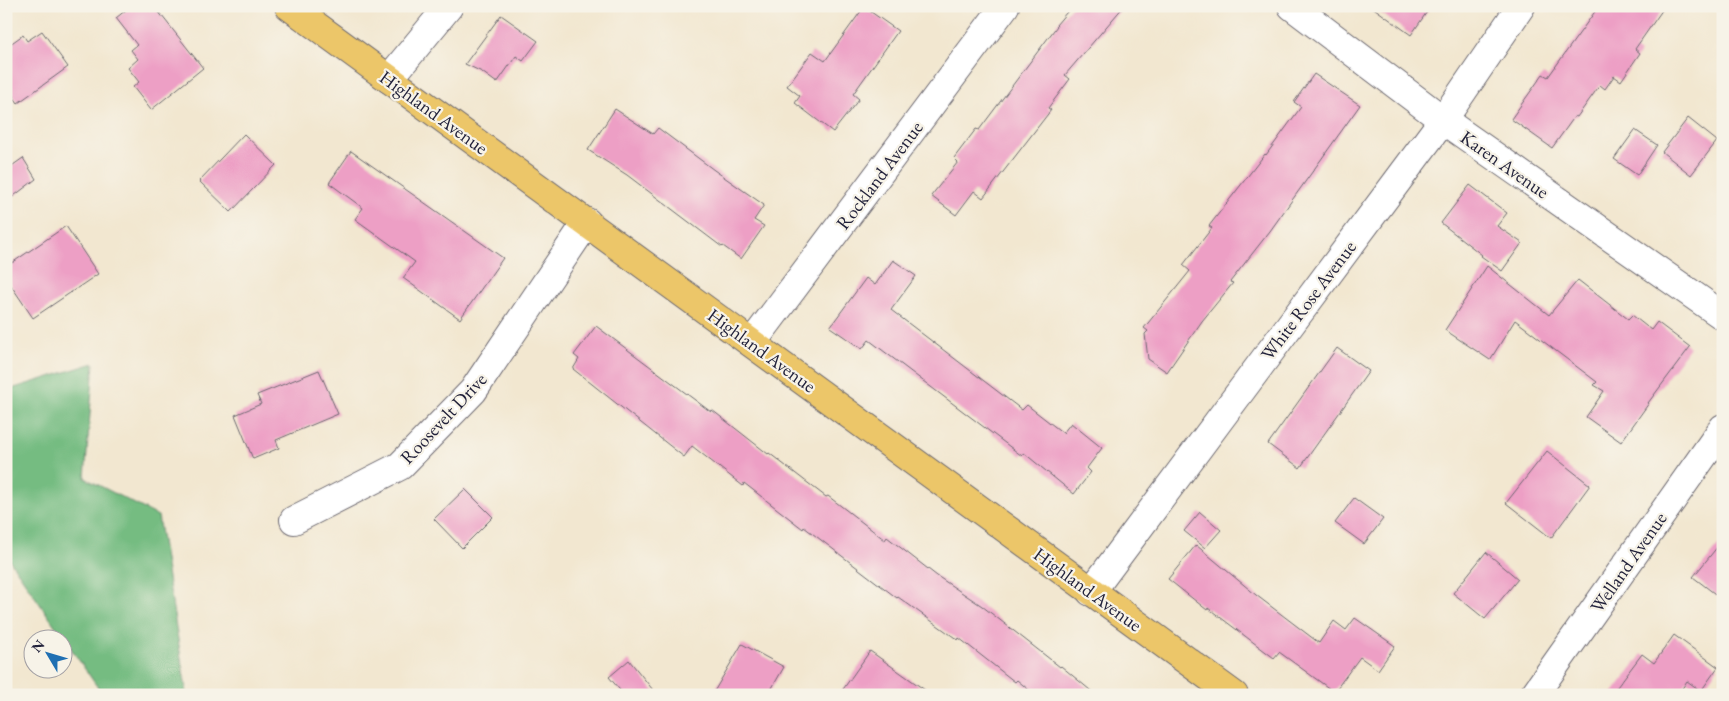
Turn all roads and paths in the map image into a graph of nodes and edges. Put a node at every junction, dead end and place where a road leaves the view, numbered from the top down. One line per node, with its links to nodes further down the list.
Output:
1 (289, 6): 6 (main road, Highland Avenue)
2 (448, 6): 6 (street)
3 (1005, 6): 10 (street, Rockland Avenue)
4 (1292, 6): 7 (street, Karen Avenue)
5 (1521, 6): 7 (street, White Rose Avenue)
6 (389, 79): 8 (main road, Highland Avenue)
7 (1443, 120): 9 (street, Karen Avenue); 13 (street, White Rose Avenue)
8 (587, 222): 10 (main road, Highland Avenue); 12 (street, Roosevelt Drive)
9 (1723, 316)
10 (752, 343): 13 (main road, Highland Avenue)
11 (1723, 428): 15 (street, Welland Avenue)
12 (294, 520)
13 (1091, 592): 14 (main road, Highland Avenue)
14 (1234, 695)
15 (1534, 695)

